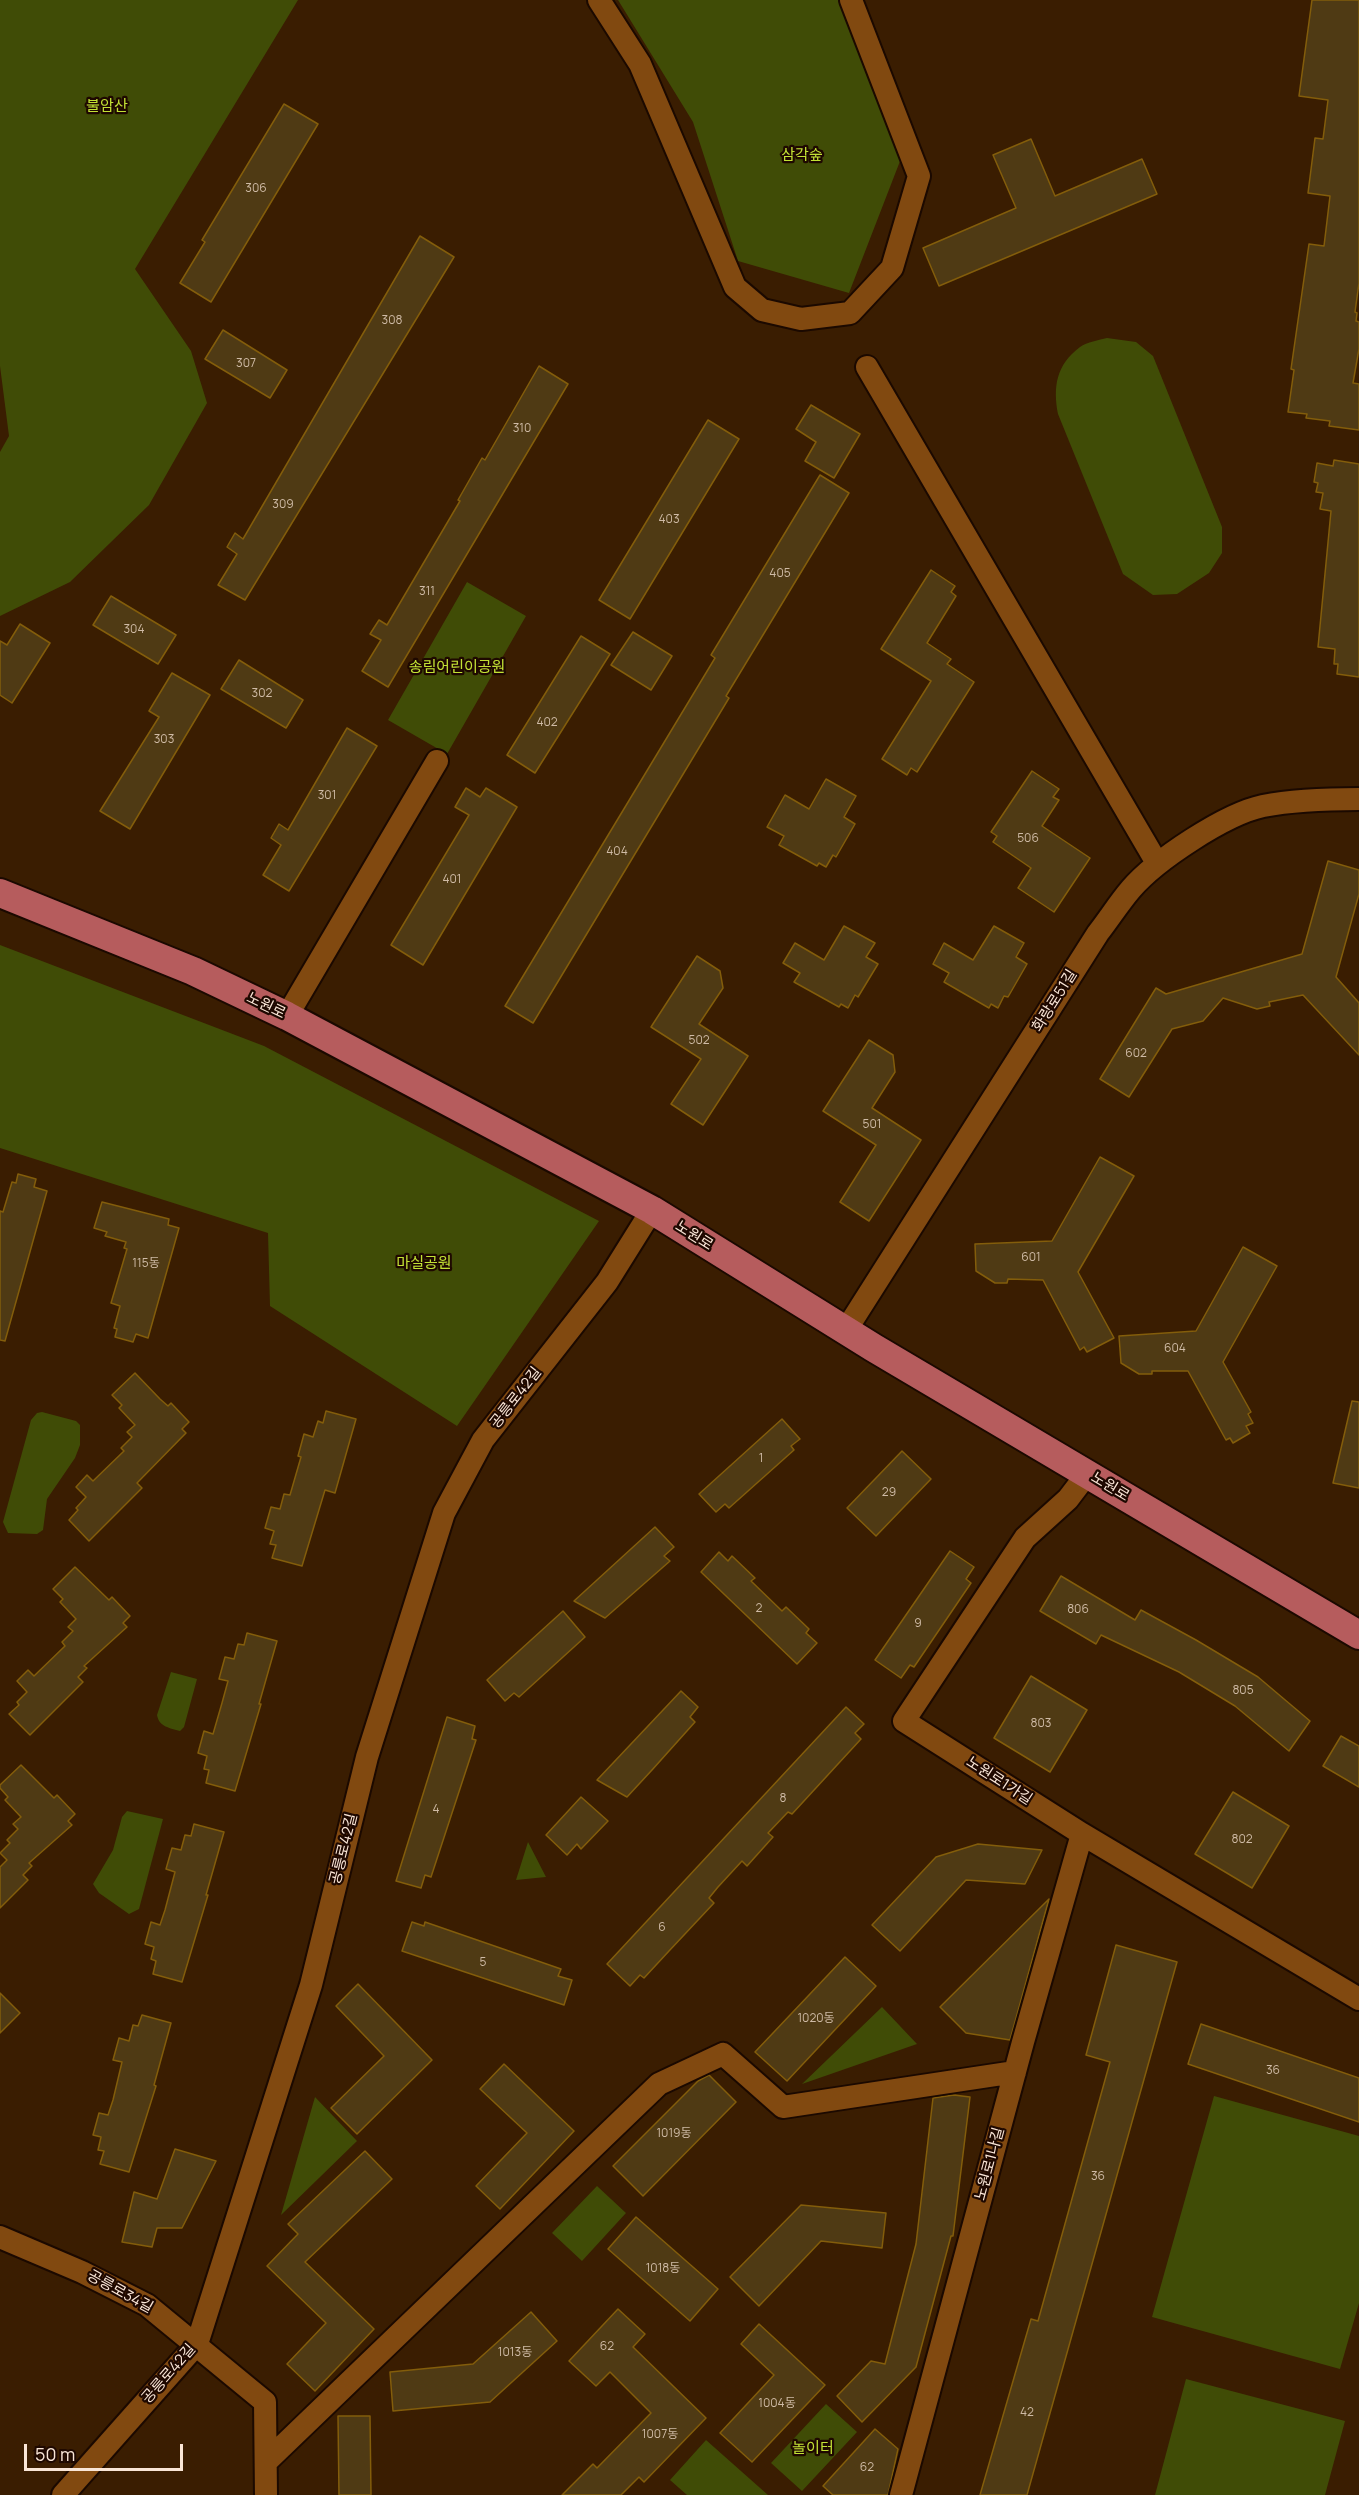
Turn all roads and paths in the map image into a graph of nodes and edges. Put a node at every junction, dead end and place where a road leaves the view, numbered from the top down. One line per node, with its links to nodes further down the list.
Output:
1 (599, 0): 2 (street)
2 (850, 0)
3 (867, 367): 6 (street)
4 (437, 761): 8 (street)
5 (1359, 799): 6 (street, 화랑로51길)
6 (1157, 863): 10 (street, 화랑로51길)
7 (0, 893): 8 (main road, 노원로)
8 (287, 1016): 9 (main road, 노원로)
9 (652, 1210): 10 (main road, 노원로); 17 (street, 공릉로42길)
10 (846, 1330): 11 (main road, 노원로)
11 (1087, 1474): 12 (main road, 노원로); 13 (street, 노원로1가길)
12 (1359, 1635)
13 (1082, 1834): 14 (street, 노원로1가길); 15 (street, 노원로1나길)
14 (1359, 1999)
15 (1015, 2072): 18 (street); 21 (street, 노원로1나길)
16 (0, 2237): 17 (street, 공릉로34길)
17 (197, 2344): 18 (street, 공릉로34길); 19 (street, 공릉로42길)
18 (266, 2462): 20 (street, 공릉로34길)
19 (63, 2495)
20 (266, 2495)
21 (901, 2495)

